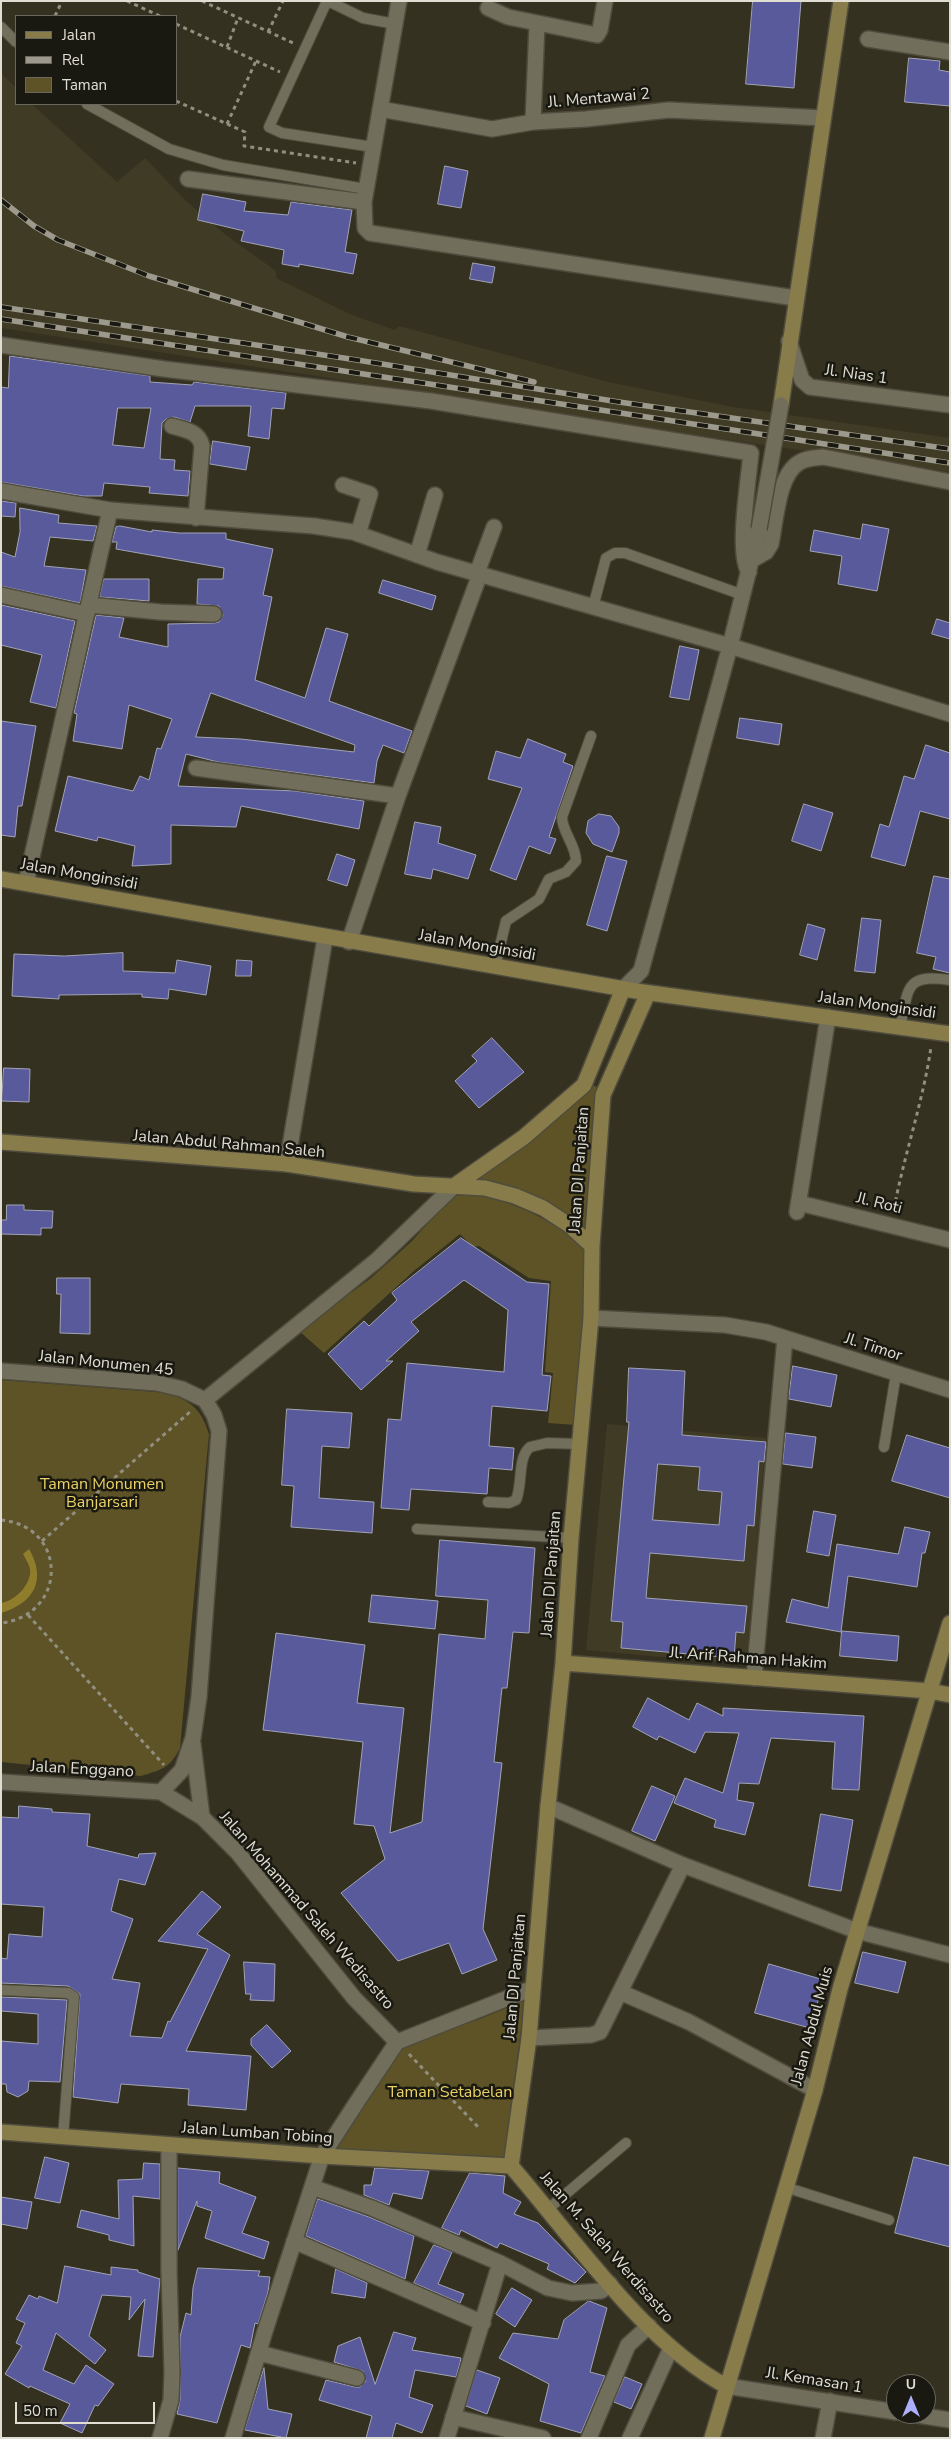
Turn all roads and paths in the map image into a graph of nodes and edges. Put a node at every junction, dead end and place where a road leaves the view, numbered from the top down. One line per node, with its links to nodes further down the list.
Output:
1 (62, 1): 10 (path)
2 (127, 1): 11 (path)
3 (202, 1): 12 (path)
4 (283, 1): 17 (path)
5 (328, 1): 13 (lane); 21 (lane)
6 (398, 1): 13 (street)
7 (605, 1): 14 (street)
8 (841, 1): 27 (main road)
9 (488, 8): 14 (street)
10 (55, 15)
11 (158, 15)
12 (238, 18): 17 (path); 20 (path)
13 (395, 24): 26 (street)
14 (536, 24): 28 (street)
15 (178, 25): 20 (path)
16 (1, 27): 19 (lane)
17 (268, 32): 21 (path)
18 (868, 39): 22 (street)
19 (15, 41)
20 (227, 48): 23 (path)
21 (305, 49): 24 (lane)
22 (950, 52)
23 (256, 61): 24 (path); 29 (path)
24 (292, 78): 30 (lane)
25 (89, 105): 32 (lane)
26 (380, 109): 28 (street, Jl. Mentawai 2); 30 (street)
27 (823, 118): 28 (street, Jl. Mentawai 2); 33 (main road)
28 (533, 122)
29 (227, 124)
30 (374, 147): 32 (street)
31 (188, 179): 32 (street)
32 (365, 195): 33 (street)
33 (795, 298): 34 (main road)
34 (789, 341): 36 (main road); 37 (street, Jl. Nias 1)
35 (1, 345): 48 (street)
36 (781, 405): 48 (street, bridge)
37 (950, 405)
38 (172, 426): 44 (street)
39 (950, 482): 48 (street)
40 (343, 485): 46 (street)
41 (1, 492): 43 (street)
42 (435, 495): 47 (street)
43 (110, 510): 44 (street); 53 (street)
44 (196, 518): 46 (street)
45 (494, 527): 49 (street)
46 (358, 534): 47 (street)
47 (417, 555): 49 (street)
48 (750, 566): 51 (street)
49 (478, 573): 52 (street); 59 (street)
50 (1, 595): 53 (street)
51 (743, 595): 52 (lane); 55 (street)
52 (593, 607): 55 (street)
53 (88, 610): 54 (street); 61 (street)
54 (214, 614)
55 (730, 646): 56 (street); 65 (street)
56 (950, 714)
57 (591, 736): 64 (lane)
58 (196, 768): 59 (street)
59 (398, 796): 63 (street)
60 (1, 879): 61 (main road, Jalan Monginsidi)
61 (26, 883): 62 (main road, Jalan Monginsidi)
62 (325, 938): 63 (main road, Jalan Monginsidi); 76 (street)
63 (349, 942): 64 (main road, Jalan Monginsidi)
64 (495, 967): 67 (main road, Jalan Monginsidi)
65 (641, 971): 67 (street); 68 (street)
66 (950, 980): 70 (lane)
67 (623, 989): 68 (main road, Jalan Monginsidi); 73 (main road)
68 (648, 993): 69 (main road, Jalan Monginsidi); 74 (main road, Jalan DI Panjaitan)
69 (828, 1017): 70 (main road, Jalan Monginsidi); 78 (street, Jl. Roti)
70 (900, 1027): 71 (main road, Jalan Monginsidi)
71 (933, 1032): 72 (main road, Jalan Monginsidi); 78 (path)
72 (950, 1034)
73 (584, 1085): 74 (main road); 77 (main road)
74 (603, 1095): 80 (main road, Jalan DI Panjaitan)
75 (1, 1142): 76 (main road, Jalan Abdul Rahman Saleh)
76 (286, 1164): 77 (main road, Jalan Abdul Rahman Saleh)
77 (454, 1186): 80 (main road, Jalan Abdul Rahman Saleh); 86 (street)
78 (891, 1224): 79 (street, Jl. Roti)
79 (950, 1240)
80 (592, 1246): 81 (main road, Jalan DI Panjaitan)
81 (591, 1318): 82 (street, Jl. Timor); 87 (main road, Jalan DI Panjaitan)
82 (785, 1338): 84 (street, Jl. Timor); 98 (street)
83 (1, 1372): 86 (street, Jalan Monumen 45)
84 (896, 1374): 85 (street, Jl. Timor); 88 (lane)
85 (950, 1390)
86 (205, 1400): 93 (path); 101 (street)
87 (580, 1444): 89 (lane); 92 (main road, Jalan DI Panjaitan)
88 (884, 1447)
89 (488, 1502)
90 (1, 1520): 93 (path)
91 (417, 1529): 92 (lane)
92 (571, 1538): 97 (main road, Jalan DI Panjaitan)
93 (42, 1541): 94 (path)
94 (28, 1615): 95 (path); 102 (path)
95 (1, 1623)
96 (950, 1623): 99 (main road, Jalan Abdul Muis)
97 (563, 1663): 98 (main road, Jl. Arif Rahman Hakim); 105 (main road, Jalan DI Panjaitan)
98 (754, 1678): 99 (main road, Jl. Arif Rahman Hakim)
99 (930, 1691): 100 (main road, Jl. Arif Rahman Hakim); 108 (main road, Jalan Abdul Muis)
100 (950, 1695)
101 (192, 1738): 102 (street); 106 (street)
102 (176, 1778): 104 (street)
103 (1, 1782): 104 (street, Jalan Enggano)
104 (161, 1792): 106 (street, Jalan Mohammad Saleh Wedisastro)
105 (548, 1806): 107 (street); 110 (main road, Jalan DI Panjaitan)
106 (202, 1817): 114 (street, Jalan Mohammad Saleh Wedisastro)
107 (683, 1864): 108 (street); 112 (street)
108 (857, 1931): 109 (street); 116 (main road, Jalan Abdul Muis)
109 (950, 1955)
110 (533, 1988): 113 (main road, Jalan DI Panjaitan); 114 (street)
111 (1, 1990): 119 (lane)
112 (620, 1992): 113 (street); 116 (street)
113 (528, 2038): 123 (main road, Jalan DI Panjaitan)
114 (397, 2042): 122 (street)
115 (418, 2064): 117 (path)
116 (815, 2090): 125 (main road, Jalan Abdul Muis)
117 (479, 2128)
118 (1, 2132): 119 (main road, Jalan Lumban Tobing)
119 (63, 2137): 121 (main road, Jalan Lumban Tobing)
120 (626, 2142): 126 (lane)
121 (169, 2146): 122 (main road, Jalan Lumban Tobing); 142 (street)
122 (322, 2156): 123 (main road, Jalan Lumban Tobing); 124 (street)
123 (511, 2166): 126 (main road, Jalan M. Saleh Werdisastro)
124 (312, 2187): 128 (street); 129 (street)
125 (785, 2187): 127 (lane); 136 (main road, Jalan Abdul Muis)
126 (548, 2209): 130 (main road, Jalan M. Saleh Werdisastro)
127 (889, 2220)
128 (294, 2241): 131 (street); 134 (street)
129 (500, 2263): 130 (street); 131 (street)
130 (610, 2284): 132 (main road, Jalan M. Saleh Werdisastro)
131 (483, 2323): 139 (street)
132 (649, 2326): 133 (main road, Jalan M. Saleh Werdisastro); 146 (street)
133 (671, 2348): 136 (main road, Jalan M. Saleh Werdisastro); 147 (street)
134 (259, 2353): 135 (street); 143 (street)
135 (357, 2378)
136 (726, 2386): 137 (street, Jl. Kemasan 1); 148 (main road, Jalan Abdul Muis)
137 (830, 2401): 138 (street, Jl. Kemasan 1); 149 (street)
138 (886, 2410)
139 (453, 2418): 144 (street); 145 (street)
140 (936, 2418): 141 (street)
141 (950, 2420)
142 (160, 2438)
143 (234, 2438)
144 (447, 2438)
145 (543, 2438)
146 (589, 2438)
147 (630, 2438)
148 (712, 2438)
149 (823, 2438)

